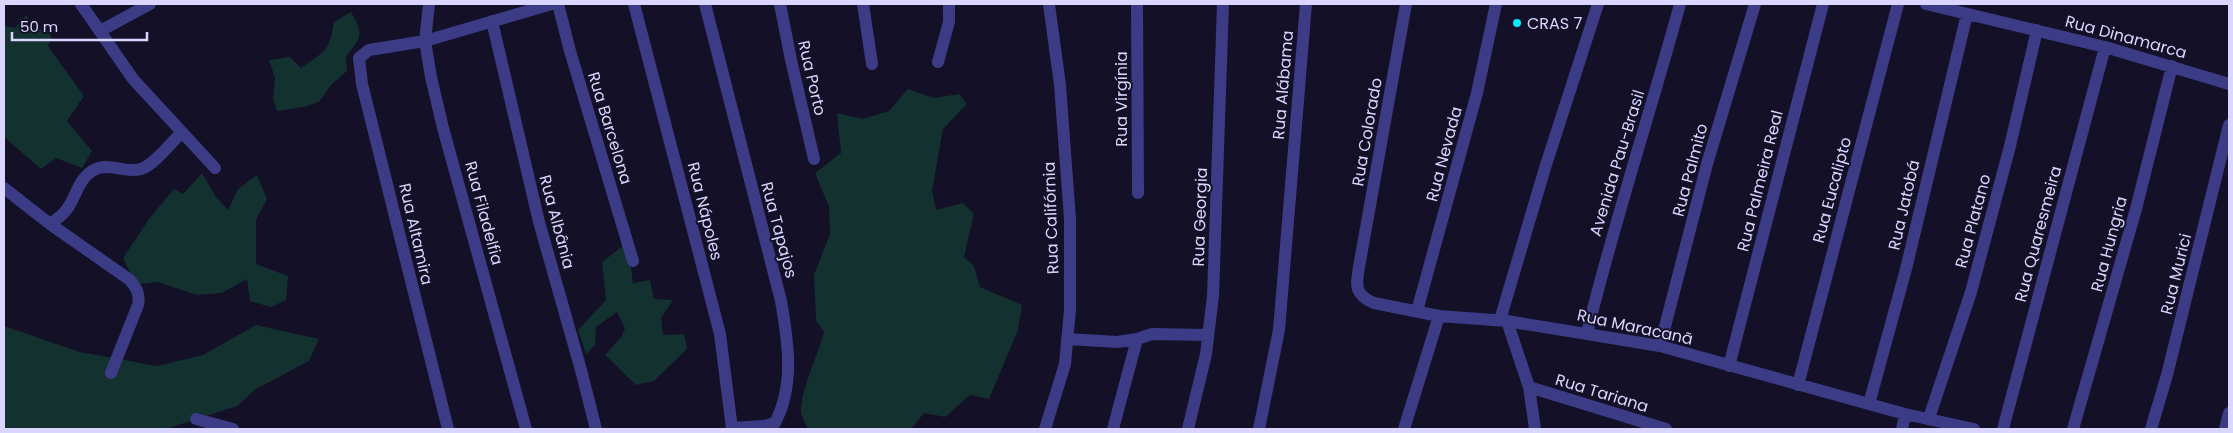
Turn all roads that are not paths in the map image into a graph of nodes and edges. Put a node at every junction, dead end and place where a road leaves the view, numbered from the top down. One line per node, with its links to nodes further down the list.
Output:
1 (81, 4): 26 (street)
2 (150, 4): 26 (street)
3 (429, 4): 27 (street, Rua Filadelfia)
4 (552, 4): 24 (street)
5 (558, 4): 40 (street, Rua Barcelona)
6 (634, 4): 63 (street, Rua Nápoles)
7 (705, 4): 63 (street, Rua Tapajos)
8 (780, 4): 35 (street, Rua Porto)
9 (863, 4): 30 (street)
10 (949, 4): 29 (street)
11 (1049, 4): 47 (street, Rua Califórnia)
12 (1137, 4): 38 (street, Rua Virgínia)
13 (1223, 4): 46 (street, Rua Georgia)
14 (1306, 4): 67 (street, Rua Alábama)
15 (1406, 4): 41 (street, Rua Colorado)
16 (1496, 4): 42 (street, Rua Nevada)
17 (1598, 4): 44 (street)
18 (1680, 4): 45 (street, Avenida Pau-Brasil)
19 (1755, 4): 49 (street, Rua Palmito)
20 (1823, 4): 50 (street, Rua Palmeira Real)
21 (1898, 4): 52 (street, Rua Eucalipto)
22 (1926, 4): 23 (street, Rua Dinamarca)
23 (1967, 14): 25 (street, Rua Dinamarca); 54 (street, Rua Jatobá)
24 (492, 21): 27 (street); 62 (street, Rua Albânia)
25 (2037, 30): 28 (street, Rua Dinamarca); 57 (street, Rua Platano)
26 (100, 31): 34 (street)
27 (425, 41): 60 (street, Rua Altamira); 61 (street, Rua Filadelfia)
28 (2105, 47): 31 (street, Rua Dinamarca); 73 (street, Rua Quaresmeira)
29 (938, 62)
30 (872, 64)
31 (2172, 66): 32 (street, Rua Dinamarca); 74 (street, Rua Hungria)
32 (2229, 84)
33 (2229, 125): 75 (street, Rua Murici)
34 (181, 133): 36 (street); 39 (street)
35 (814, 159)
36 (215, 168)
37 (4, 188): 39 (street)
38 (1138, 193)
39 (50, 224): 51 (street)
40 (633, 261)
41 (1359, 267): 42 (street, Rua Maracanã)
42 (1417, 311): 43 (street, Rua Maracanã)
43 (1439, 316): 44 (street, Rua Maracanã); 68 (street)
44 (1504, 320): 45 (street, Rua Maracanã); 53 (street)
45 (1587, 333): 49 (street, Rua Maracanã)
46 (1208, 335): 48 (street); 66 (street, Rua Georgia)
47 (1067, 339): 48 (street); 64 (street, Rua Califórnia)
48 (1137, 339): 65 (street)
49 (1660, 346): 50 (street, Rua Maracanã)
50 (1729, 366): 52 (street, Rua Maracanã)
51 (110, 373)
52 (1798, 385): 54 (street, Rua Maracanã)
53 (1528, 387): 69 (street); 70 (street, Rua Tariana)
54 (1869, 404): 56 (street, Rua Maracanã)
55 (2229, 413): 76 (street)
56 (1905, 414): 57 (street, Rua Maracanã); 71 (street)
57 (1929, 418): 72 (street, Rua Maracanã)
58 (196, 419): 59 (street)
59 (233, 429)
60 (448, 429)
61 (526, 429)
62 (596, 429)
63 (732, 429)
64 (1045, 429)
65 (1113, 429)
66 (1188, 429)
67 (1260, 429)
68 (1404, 429)
69 (1534, 429)
70 (1666, 429)
71 (1902, 429)
72 (1974, 429)
73 (2003, 429)
74 (2073, 429)
75 (2151, 429)
76 (2225, 429)

